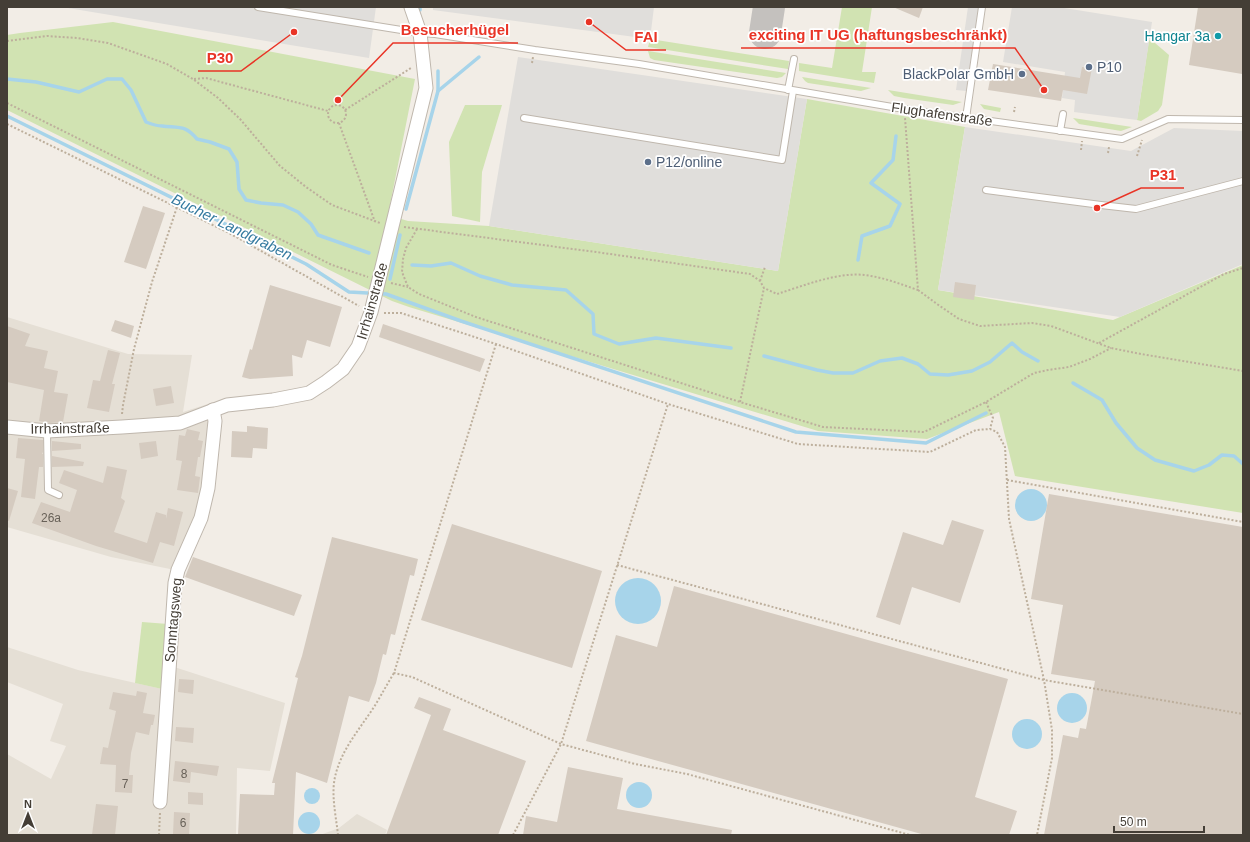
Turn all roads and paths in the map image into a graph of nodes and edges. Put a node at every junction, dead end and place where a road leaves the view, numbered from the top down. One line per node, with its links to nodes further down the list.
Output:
1 (258, 7): 4 (lane, Flughafenstraße)
2 (411, 7): 4 (street, Irrhainstraße)
3 (982, 7): 18 (lane)
4 (420, 33): 7 (street, Irrhainstraße); 9 (lane, Flughafenstraße)
5 (7, 41): 8 (path)
6 (794, 59): 9 (lane)
7 (423, 60): 13 (path); 29 (street, Irrhainstraße)
8 (193, 79): 14 (path); 28 (path)
9 (791, 90): 12 (lane, Flughafenstraße); 17 (lane)
10 (7, 103): 34 (path)
11 (1015, 107): 15 (path)
12 (904, 109): 18 (lane, Flughafenstraße); 37 (path)
13 (345, 110): 14 (path); 20 (path)
14 (328, 111): 20 (path)
15 (1014, 112)
16 (1063, 114): 23 (lane)
17 (524, 118)
18 (966, 118): 23 (lane, Flughafenstraße)
19 (1243, 120): 22 (lane, Flughafenstraße)
20 (339, 123): 28 (path)
21 (7, 124): 27 (path)
22 (1146, 128): 23 (lane, Flughafenstraße); 24 (path)
23 (1060, 131)
24 (1137, 156)
25 (1243, 181): 26 (lane)
26 (986, 190)
27 (177, 207): 38 (path); 48 (path)
28 (375, 222): 29 (path)
29 (392, 226): 30 (path); 34 (street, Irrhainstraße)
30 (417, 229): 33 (path); 35 (path)
31 (765, 267): 33 (path)
32 (1243, 268): 40 (path)
33 (760, 281): 36 (path)
34 (378, 284): 35 (path); 38 (street, Irrhainstraße)
35 (408, 287): 43 (path)
36 (764, 288): 37 (path); 43 (path)
37 (918, 290): 40 (path)
38 (372, 308): 39 (path); 46 (street, Irrhainstraße)
39 (496, 344): 45 (path); 55 (path)
40 (1099, 344): 41 (path)
41 (1111, 348): 42 (path); 44 (path)
42 (1243, 372)
43 (740, 402): 44 (path)
44 (986, 402): 49 (path)
45 (668, 404): 49 (path); 54 (path)
46 (213, 410): 48 (street, Irrhainstraße); 59 (street, Sonntagsweg)
47 (7, 427): 50 (street, Irrhainstraße)
48 (122, 428): 50 (street, Irrhainstraße)
49 (990, 429): 51 (path)
50 (47, 431): 52 (lane)
51 (1007, 480): 53 (path); 56 (path)
52 (59, 496)
53 (1243, 522)
54 (617, 565): 56 (path); 58 (path)
55 (394, 673): 58 (path); 61 (path)
56 (1044, 680): 57 (path); 64 (path)
57 (1243, 714)
58 (561, 744): 62 (path); 63 (path)
59 (160, 802): 60 (path)
60 (159, 835)
61 (338, 835)
62 (513, 835)
63 (910, 835)
64 (1037, 835)

